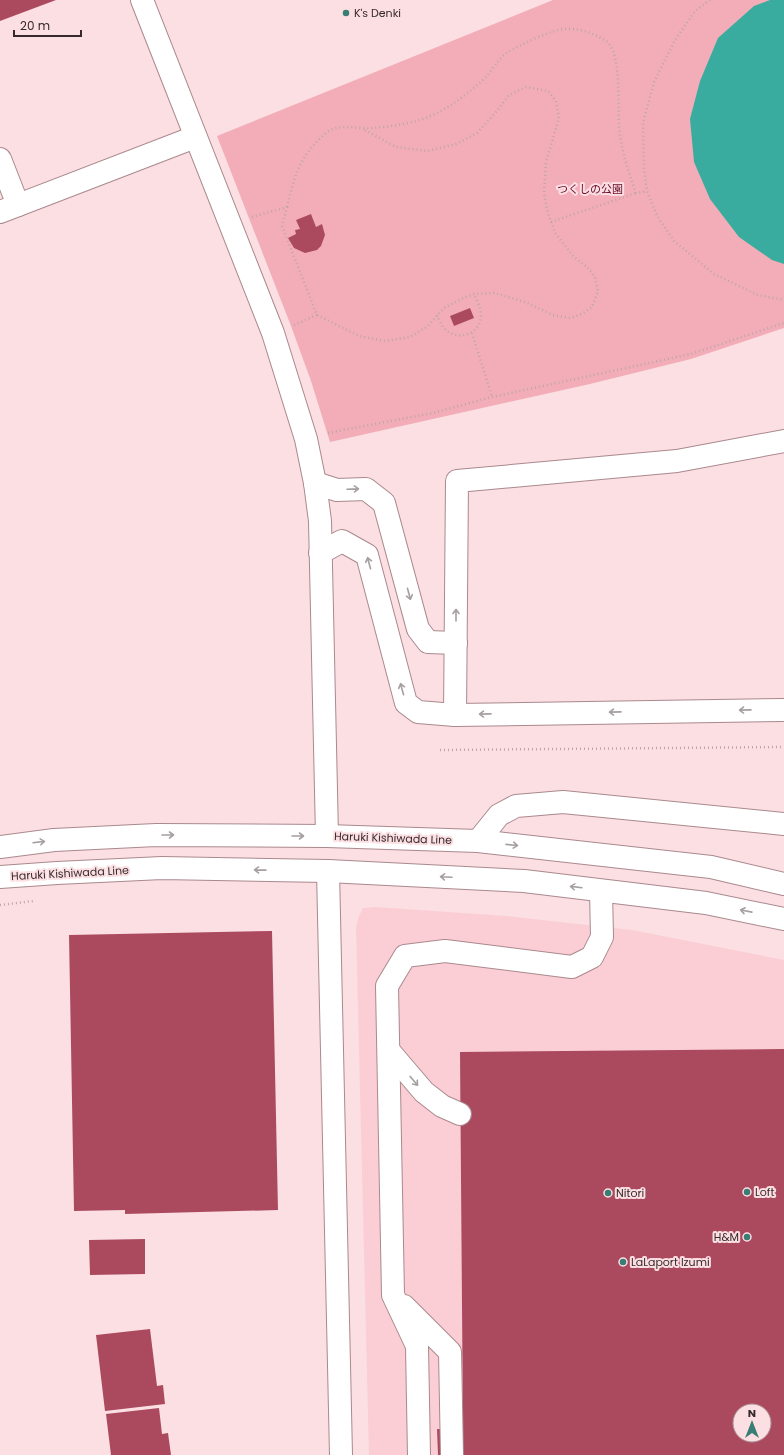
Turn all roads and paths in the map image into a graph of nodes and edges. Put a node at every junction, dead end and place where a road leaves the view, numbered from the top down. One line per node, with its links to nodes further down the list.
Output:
1 (142, 0): 4 (main road)
2 (710, 0): 6 (path)
3 (363, 129): 7 (path); 8 (path); 11 (path)
4 (195, 137): 9 (main road); 18 (main road)
5 (0, 159): 9 (main road)
6 (647, 191): 7 (path); 13 (path)
7 (636, 193): 11 (path)
8 (287, 206): 10 (path); 14 (path)
9 (9, 208)
10 (250, 218)
11 (551, 222): 12 (path)
12 (474, 294): 14 (path); 16 (path)
13 (784, 300)
14 (437, 315): 16 (path)
15 (784, 322): 17 (path)
16 (472, 333): 17 (path)
17 (492, 397): 18 (path)
18 (306, 439): 20 (main road)
19 (784, 441): 22 (main road, one-way to 19)
20 (315, 483): 21 (main road); 22 (main road, one-way to 22)
21 (320, 553): 24 (main road, one-way to 21); 28 (main road)
22 (456, 643): 24 (main road)
23 (784, 710): 24 (main road, one-way to 24)
24 (455, 715)
25 (784, 747): 26 (path)
26 (440, 750)
27 (784, 824): 29 (main road)
28 (327, 836): 29 (main road, Haruki Kishiwada Line); 30 (main road, Haruki Kishiwada Line, one-way to 28)
29 (478, 842): 33 (main road, Haruki Kishiwada Line, one-way to 33)
30 (0, 847)
31 (328, 871): 32 (main road, Haruki Kishiwada Line, one-way to 32); 34 (main road, Haruki Kishiwada Line, one-way to 31); 41 (main road)
32 (0, 877)
33 (784, 884)
34 (600, 890): 37 (main road, Haruki Kishiwada Line, one-way to 34); 38 (main road)
35 (34, 901): 36 (path)
36 (0, 905)
37 (784, 919)
38 (389, 1051): 39 (main road, one-way to 39); 40 (main road)
39 (460, 1114)
40 (393, 1295): 42 (main road); 43 (main road)
41 (341, 1455)
42 (418, 1455)
43 (452, 1455)

